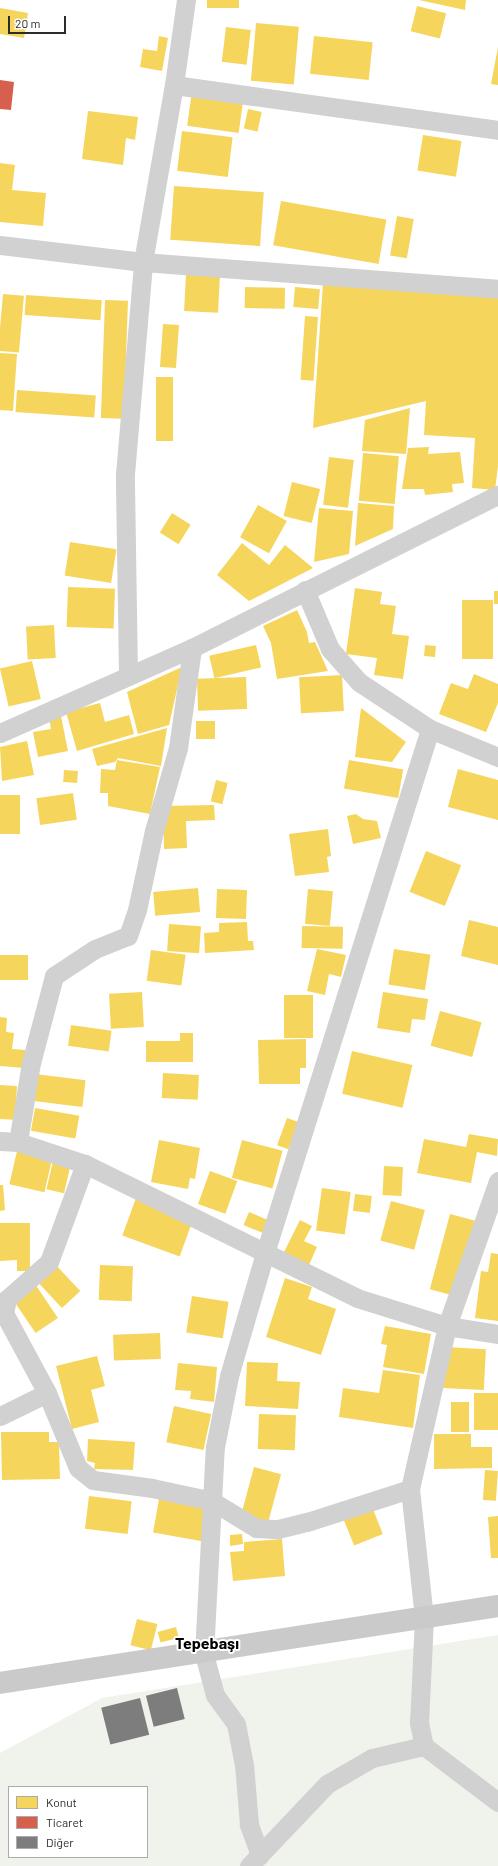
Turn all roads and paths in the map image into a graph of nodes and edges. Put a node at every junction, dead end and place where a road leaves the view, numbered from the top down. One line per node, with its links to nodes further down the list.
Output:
1 (186, 0): 2 (street)
2 (174, 85): 3 (street); 5 (street)
3 (498, 130)
4 (0, 245): 5 (street)
5 (143, 262): 6 (street); 10 (street)
6 (498, 288)
7 (498, 494): 8 (street)
8 (305, 590): 9 (street); 11 (street)
9 (192, 648): 10 (street); 14 (street)
10 (128, 675): 12 (street)
11 (430, 729): 13 (street); 17 (street)
12 (0, 733)
13 (498, 757)
14 (9, 1142): 15 (street)
15 (85, 1164): 17 (street); 20 (street)
16 (498, 1181): 18 (street)
17 (266, 1253): 18 (street); 23 (street)
18 (447, 1326): 19 (street); 22 (street)
19 (498, 1334)
20 (47, 1393): 21 (street); 23 (street)
21 (0, 1416)
22 (410, 1489): 23 (street); 25 (street)
23 (212, 1501): 26 (street)
24 (498, 1606): 25 (street)
25 (424, 1618): 26 (street); 28 (street)
26 (204, 1654): 27 (street); 30 (street)
27 (0, 1683)
28 (424, 1746): 29 (street); 30 (street)
29 (498, 1802)
30 (254, 1861)

